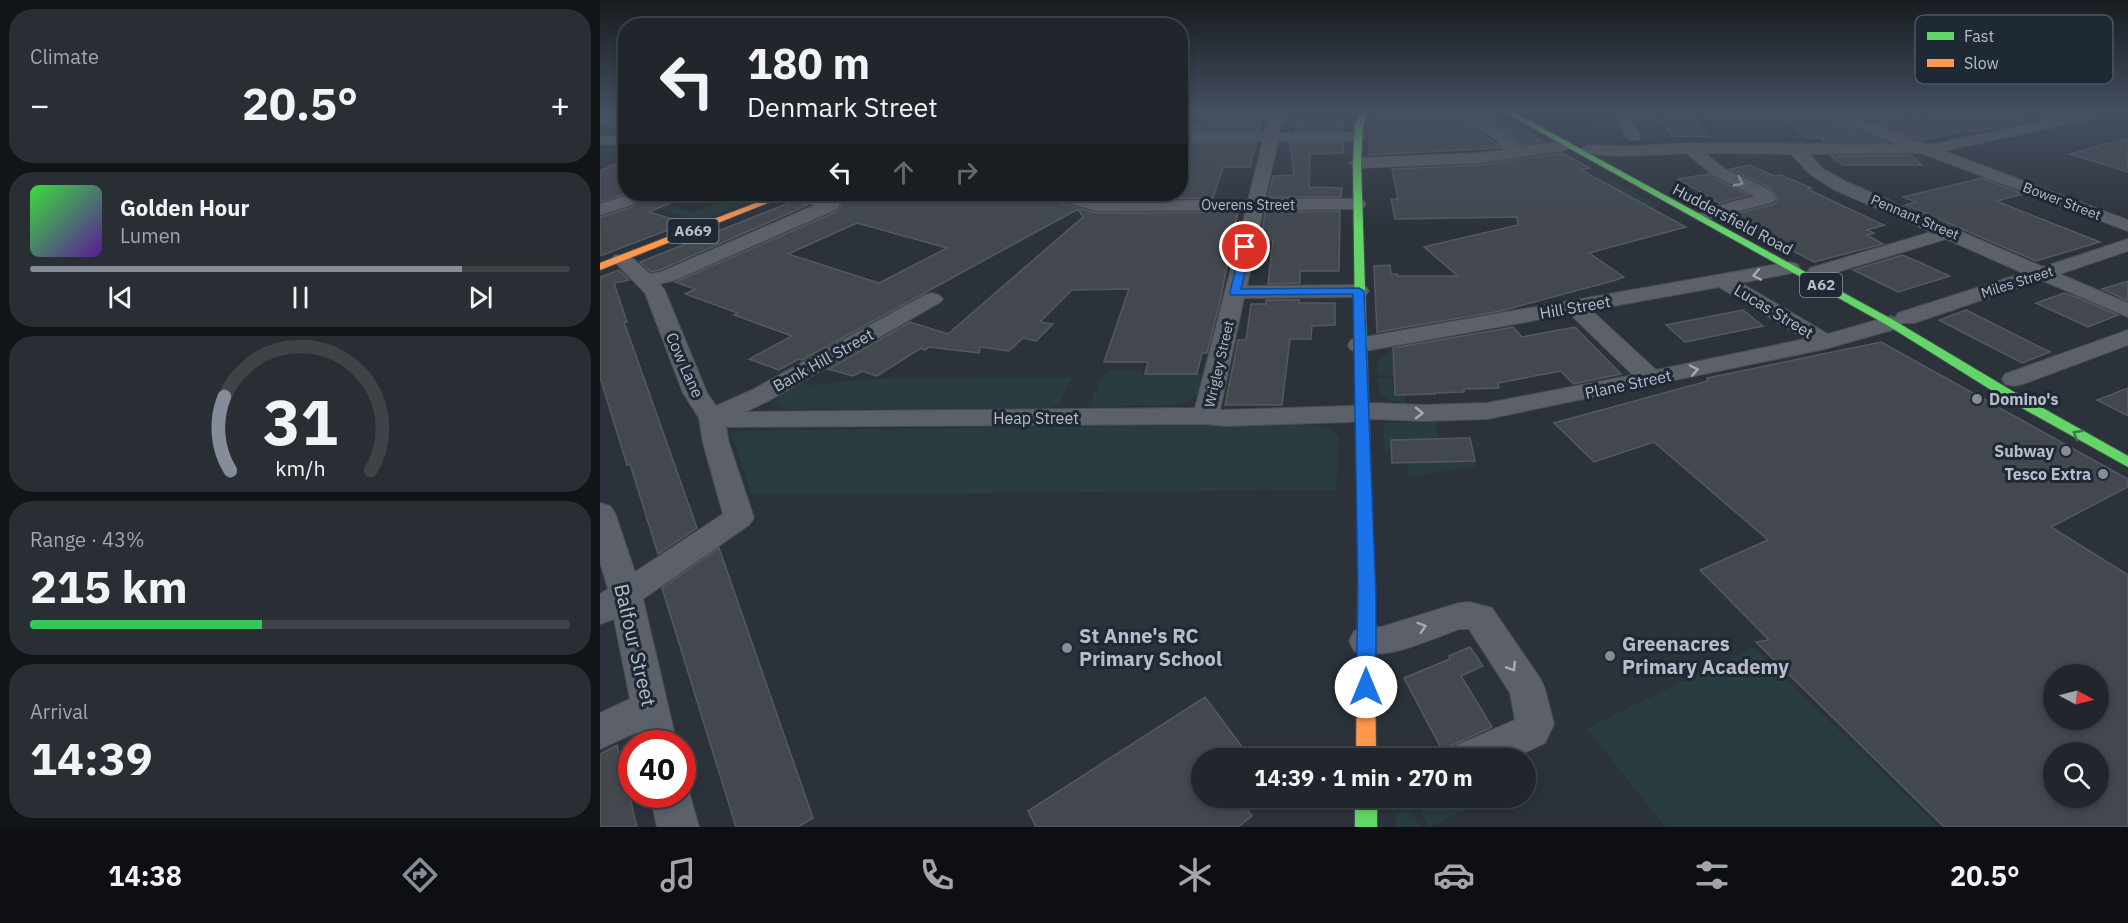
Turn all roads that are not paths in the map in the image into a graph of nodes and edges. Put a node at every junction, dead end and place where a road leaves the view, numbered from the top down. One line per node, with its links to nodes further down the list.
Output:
1 (1268, 152): 18 (street, Wrigley Street)
2 (1357, 152): 12 (main road)
3 (1527, 152): 10 (street)
4 (1578, 152): 26 (main road, Huddersfield Road / A62)
5 (1591, 152): 11 (main road, Huddersfield Road / A62)
6 (1624, 152): 11 (street)
7 (1693, 152): 20 (street, one-way to 20)
8 (1799, 152): 22 (street, Pennant Street)
9 (1929, 152): 21 (street, Bower Street)
10 (1519, 153): 12 (street)
11 (1611, 162): 20 (main road, Huddersfield Road / A62)
12 (1357, 163): 17 (main road)
13 (625, 201): 19 (street)
14 (768, 201): 24 (main road, A669)
15 (819, 201): 29 (street)
16 (1081, 201): 18 (street, Overens Street)
17 (1357, 204): 18 (street, Overens Street); 31 (main road)
18 (1255, 205): 32 (street, Wrigley Street)
19 (600, 210)
20 (1708, 214): 27 (main road, Huddersfield Road / A62)
21 (2128, 226)
22 (1949, 232): 27 (street); 28 (street, Pennant Street)
23 (2128, 245): 28 (street, Miles Street)
24 (622, 259): 25 (main road, A669); 29 (street, Cow Lane)
25 (600, 267)
26 (1790, 268): 30 (street, Hill Street, one-way to 30); 36 (main road, Huddersfield Road / A62)
27 (1817, 272): 36 (main road, Huddersfield Road / A62)
28 (2042, 274): 35 (street, Pennant Street); 36 (street, Miles Street)
29 (647, 281): 45 (street, Cow Lane)
30 (1724, 281): 34 (street, Hill Street); 39 (street, Lucas Street)
31 (1359, 291): 32 (street); 40 (main road)
32 (1235, 292): 44 (street, Wrigley Street)
33 (932, 299): 45 (street, Bank Hill Street)
34 (1575, 307): 40 (street, Hill Street); 41 (street)
35 (2128, 311)
36 (1899, 321): 38 (main road, Huddersfield Road / A62); 39 (street, Plane Street); 46 (main road, Huddersfield Road / A62, one-way to 36)
37 (2128, 337): 42 (street)
38 (1946, 340)
39 (1825, 342): 41 (street, Plane Street, one-way to 39)
40 (1359, 345): 43 (main road)
41 (1651, 380): 43 (street, Plane Street, one-way to 41)
42 (2018, 380)
43 (1361, 412): 44 (street, Heap Street); 49 (main road)
44 (1206, 416): 45 (street, Heap Street)
45 (712, 418): 48 (street, Cow Lane)
46 (2128, 462)
47 (602, 532): 48 (street, Balfour Street)
48 (613, 603): 50 (street, Balfour Street)
49 (1366, 641): 53 (main road); 54 (street, one-way to 54)
50 (650, 707): 51 (street, Balfour Street); 52 (street)
51 (655, 730)
52 (600, 732)
53 (1366, 748)
54 (1494, 748)
55 (673, 808): 57 (street)
56 (1366, 808): 58 (main road)
57 (678, 827)
58 (1366, 827)

